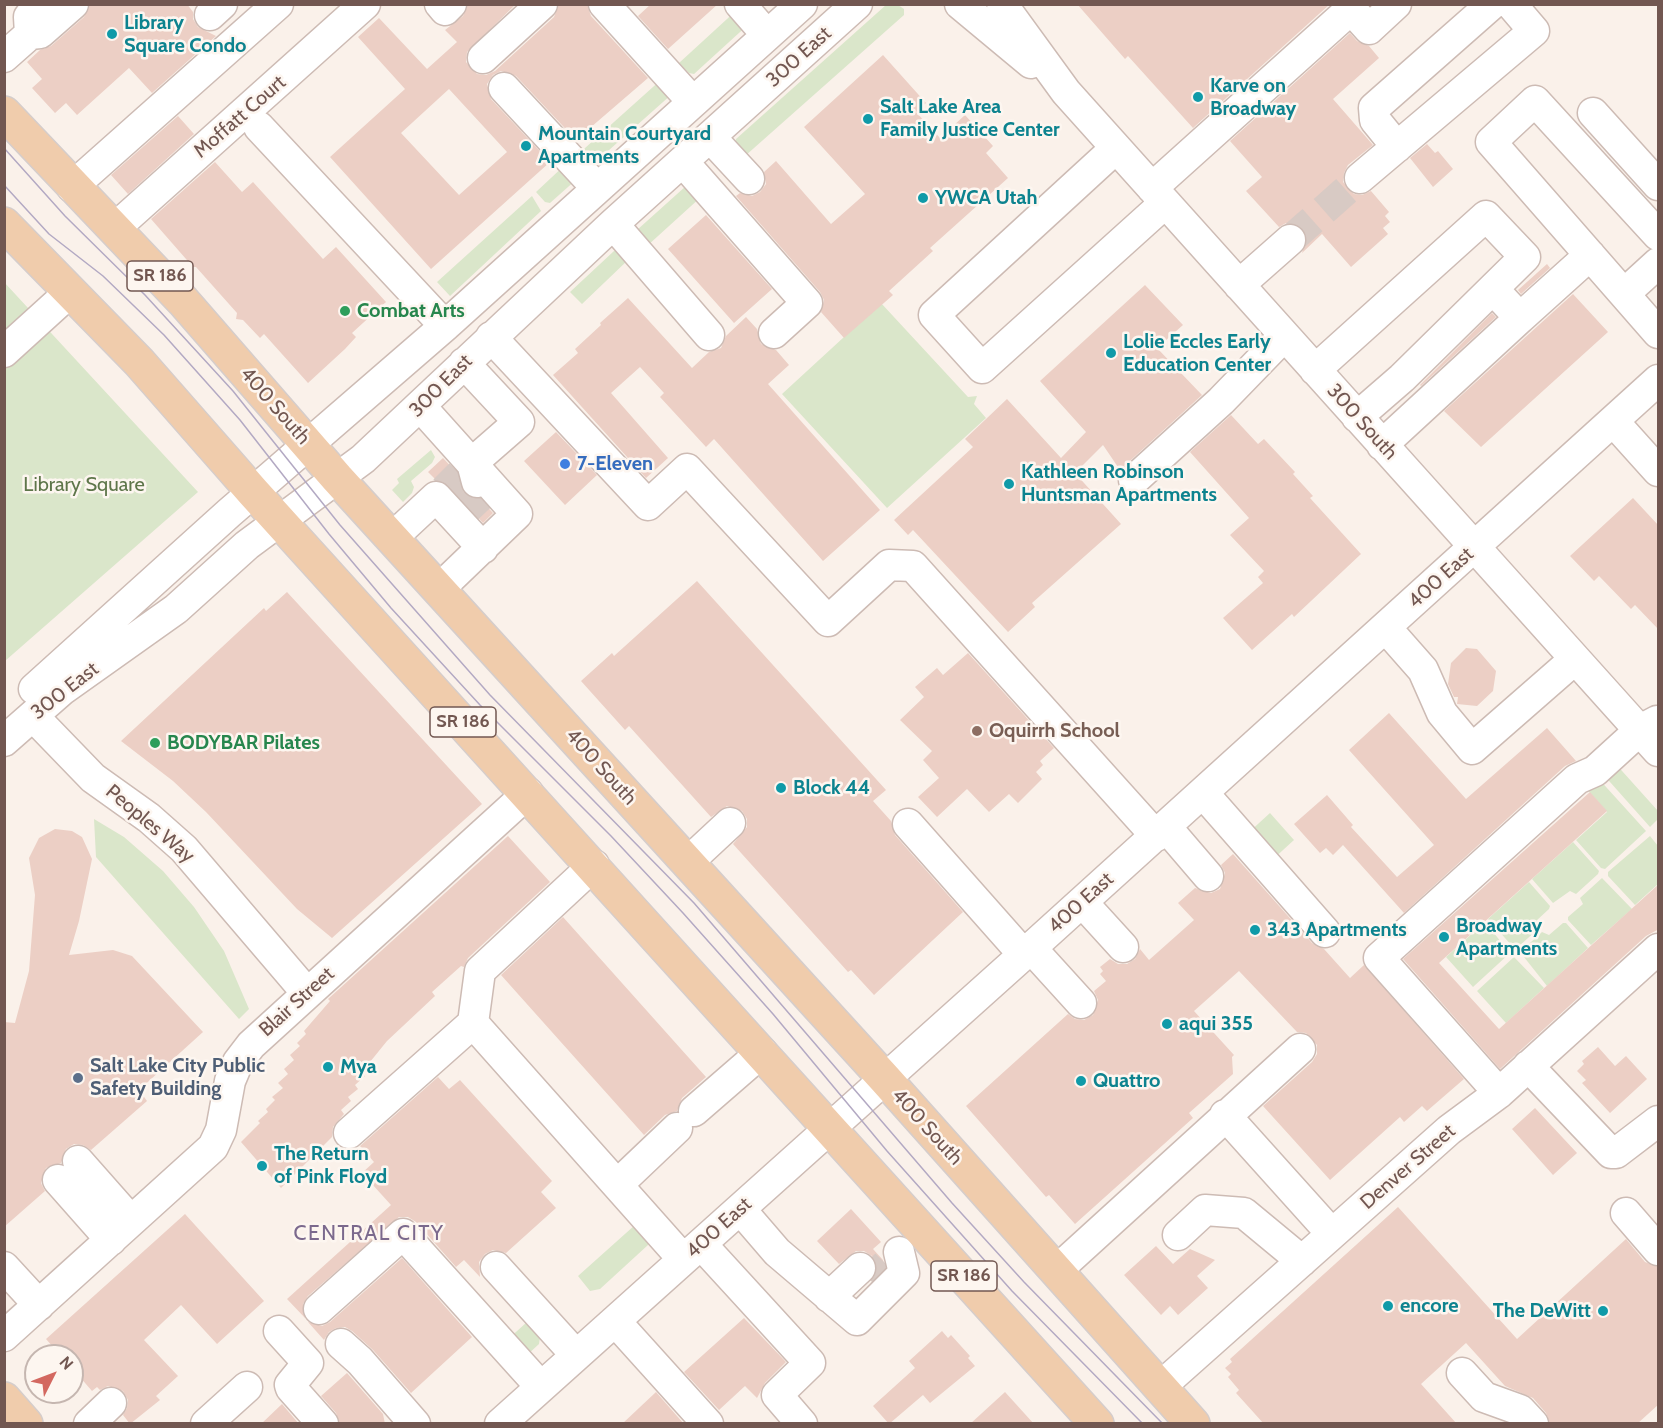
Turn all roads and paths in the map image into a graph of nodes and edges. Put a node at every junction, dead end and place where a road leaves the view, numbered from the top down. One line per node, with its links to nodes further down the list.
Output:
1 (40, 4): 18 (street)
2 (73, 4): 18 (street)
3 (278, 4): 35 (street)
4 (365, 4): 40 (street, Moffatt Court)
5 (440, 4): 6 (street)
6 (451, 4)
7 (542, 4): 21 (street)
8 (604, 4): 24 (street)
9 (626, 4): 24 (street)
10 (740, 4): 19 (street)
11 (802, 4): 19 (street, 300 East)
12 (857, 4): 28 (street, 300 East)
13 (960, 4): 23 (street, 300 South)
14 (1002, 4): 23 (street, 300 South)
15 (1396, 4): 37 (street)
16 (1492, 4): 29 (street)
17 (1511, 4): 29 (street)
18 (30, 34): 20 (street)
19 (768, 35): 24 (street, 300 East)
20 (4, 57)
21 (483, 58)
22 (504, 88): 36 (street)
23 (1066, 92): 30 (street, 300 South)
24 (698, 98): 36 (street, 300 East)
25 (4, 113): 35 (main road, 400 South / SR 186)
26 (1593, 113): 34 (street)
27 (259, 127): 50 (street)
28 (711, 138): 31 (street, 300 East); 33 (street)
29 (1397, 147): 32 (street)
30 (1116, 148): 37 (street, 300 South); 37 (street)
31 (684, 163): 39 (street, 300 East); 51 (street)
32 (1360, 178)
33 (749, 179)
34 (1659, 185)
35 (72, 187): 40 (main road, 400 South / SR 186)
36 (597, 188): 50 (street, 300 East)
37 (1158, 196): 45 (street, 300 South)
38 (4, 224): 47 (main road, SR 186)
39 (613, 224): 53 (street); 55 (street, 300 East)
40 (114, 229): 63 (main road, 400 South / SR 186)
41 (1659, 235): 43 (street)
42 (1290, 240): 45 (street)
43 (1590, 255): 48 (street); 49 (street)
44 (1659, 263): 48 (street)
45 (1239, 285): 54 (street, 300 South)
46 (1493, 289): 49 (street); 58 (street); 61 (street)
47 (70, 292): 56 (street); 69 (main road, SR 186)
48 (1624, 294): 52 (street)
49 (1520, 318): 64 (street)
50 (445, 326): 63 (street, 300 East)
51 (774, 333)
52 (1659, 333)
53 (709, 335)
54 (1284, 336): 58 (street, 300 South); 68 (street)
55 (491, 338): 57 (street, 300 East); 84 (street)
56 (4, 352)
57 (464, 363): 60 (street, 300 East); 66 (street)
58 (1315, 370): 61 (street, 300 South)
59 (1655, 391): 62 (street, 400 East)
60 (421, 407): 66 (street); 67 (street, 300 East)
61 (1358, 417): 64 (street, 300 South)
62 (1613, 421): 65 (street); 72 (street, 400 East)
63 (309, 445): 67 (main road, 400 South / SR 186); 69 (street, 300 East)
64 (1382, 445): 72 (street, 300 South)
65 (1659, 471)
66 (448, 476): 66 (street); 71 (street); 73 (street); 73 (street)
67 (337, 478): 70 (street, 300 East); 71 (main road, 400 South / SR 186)
68 (1134, 480)
69 (253, 492): 70 (main road, SR 186); 77 (street, 300 East)
70 (280, 521): 77 (street, 300 East); 80 (main road, SR 186)
71 (392, 538): 74 (main road, 400 South / SR 186)
72 (1475, 547): 75 (street, 400 East); 76 (street, 300 South)
73 (483, 548): 74 (street)
74 (440, 589): 85 (main road, 400 South / SR 186)
75 (1386, 628): 76 (street); 81 (street, 400 East)
76 (1575, 659): 78 (street, 300 South)
77 (19, 716): 79 (street, 300 East); 93 (street, Peoples Way)
78 (1652, 734): 100 (street)
79 (4, 741)
80 (528, 793): 86 (main road, SR 186); 93 (street, Blair Street)
81 (1203, 793): 84 (street, 400 East); 89 (street)
82 (730, 824): 85 (street)
83 (908, 824): 92 (street)
84 (1161, 831): 87 (street); 88 (street, 400 East)
85 (687, 863): 99 (main road, 400 South / SR 186)
86 (594, 865): 95 (street); 97 (main road, SR 186)
87 (1208, 876)
88 (1082, 902): 90 (street); 92 (street, 400 East)
89 (1325, 932)
90 (1123, 947)
91 (1659, 949): 98 (street, Denver Street)
92 (1028, 951): 94 (street); 99 (street, 400 East)
93 (307, 993): 109 (street, Blair Street)
94 (1081, 1003)
95 (474, 1023): 104 (street); 106 (street)
96 (1300, 1049): 101 (street)
97 (762, 1052): 103 (main road, SR 186); 106 (street)
98 (1528, 1066): 100 (street, Denver Street); 102 (street)
99 (885, 1079): 103 (street, 400 East); 118 (main road, 400 South / SR 186)
100 (1499, 1093): 112 (street, Denver Street)
101 (1225, 1115): 112 (street); 118 (street)
102 (1659, 1121)
103 (831, 1128): 107 (street, 400 East); 110 (main road, SR 186)
104 (349, 1133)
105 (68, 1170): 109 (street)
106 (617, 1185): 114 (street)
107 (740, 1209): 114 (street, 400 East); 121 (street)
108 (1626, 1213): 113 (street)
109 (121, 1230): 120 (street, Blair Street)
110 (923, 1230): 115 (street); 142 (main road, SR 186)
111 (1178, 1234): 119 (street)
112 (1332, 1234): 119 (street, Denver Street)
113 (1659, 1250)
114 (692, 1252): 123 (street, 400 East); 141 (street)
115 (878, 1263): 121 (street); 121 (street)
116 (4, 1267): 120 (street)
117 (496, 1267): 127 (street)
118 (1056, 1271): 131 (main road, 400 South / SR 186)
119 (1295, 1278): 131 (street, Denver Street)
120 (39, 1305): 125 (street, Blair Street)
121 (842, 1308)
122 (319, 1309): 130 (street)
123 (615, 1321): 127 (street, 400 East); 140 (street)
124 (279, 1331): 138 (street)
125 (4, 1336)
126 (340, 1344): 139 (street)
127 (576, 1355): 130 (street, 400 East)
128 (1462, 1374): 144 (street)
129 (247, 1387): 137 (street)
130 (541, 1387): 134 (street, 400 East)
131 (1160, 1387): 143 (main road, 400 South / SR 186)
132 (4, 1399): 135 (main road)
133 (111, 1403): 136 (street)
134 (514, 1419)
135 (26, 1424)
136 (89, 1424)
137 (206, 1424)
138 (322, 1424)
139 (415, 1424)
140 (708, 1424)
141 (802, 1424)
142 (1097, 1424)
143 (1193, 1424)
144 (1533, 1424)

